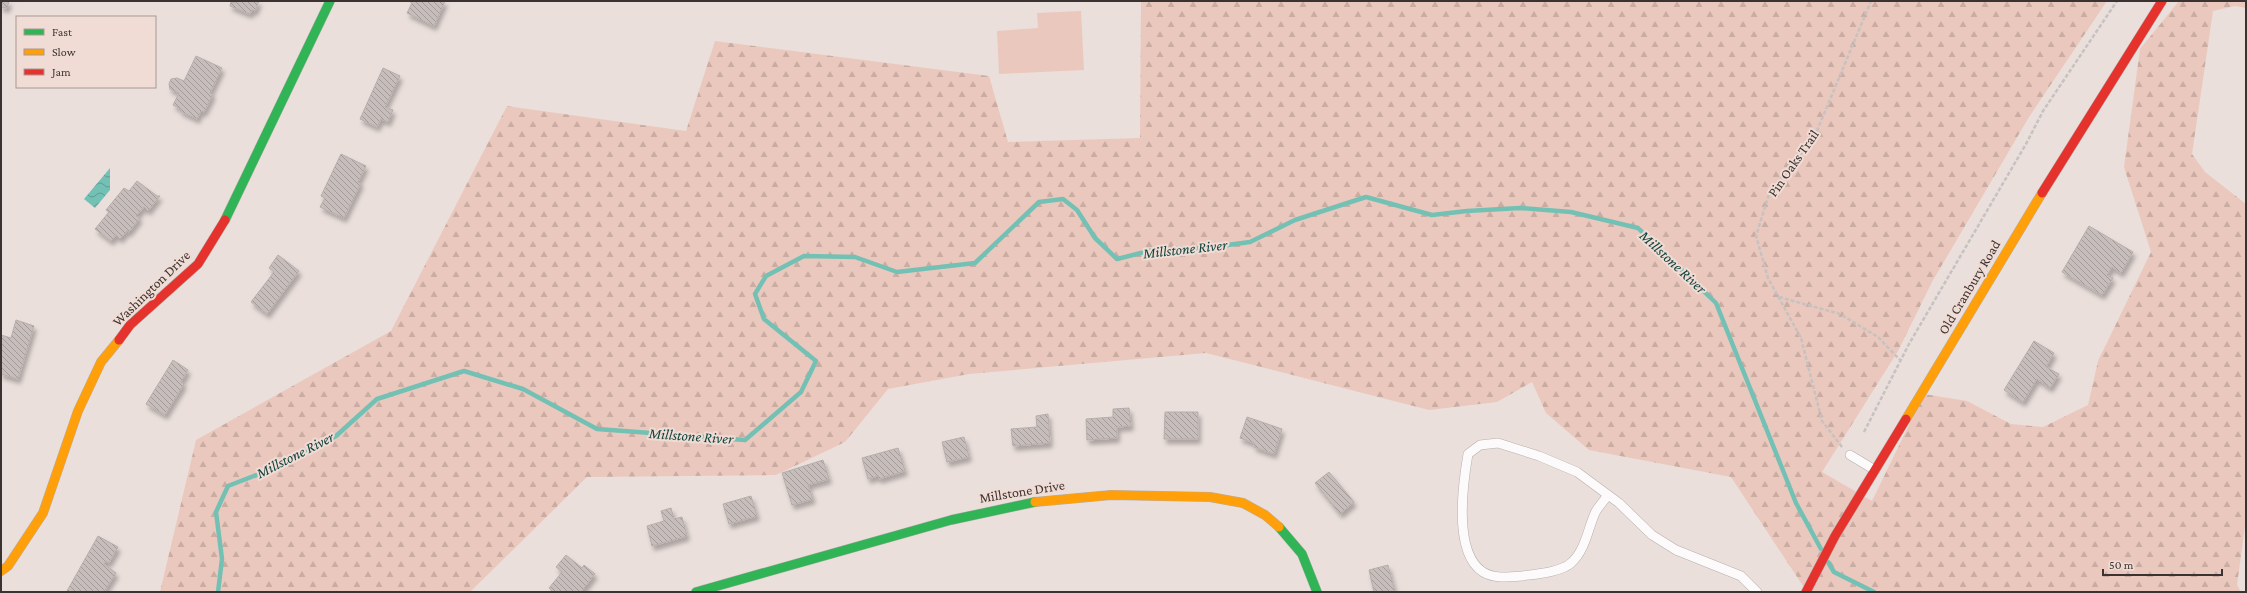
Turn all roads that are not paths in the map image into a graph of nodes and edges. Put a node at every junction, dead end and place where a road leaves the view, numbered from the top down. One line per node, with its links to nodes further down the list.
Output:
1 (330, 1): 6 (street, Washington Drive)
2 (2162, 1): 4 (street, Old Cranbury Road)
3 (1850, 455): 4 (lane)
4 (1874, 470): 10 (street, Old Cranbury Road)
5 (1607, 496): 5 (lane); 9 (lane)
6 (1, 571)
7 (696, 592): 8 (street, Millstone Drive)
8 (1317, 592)
9 (1757, 592)
10 (1806, 592)

